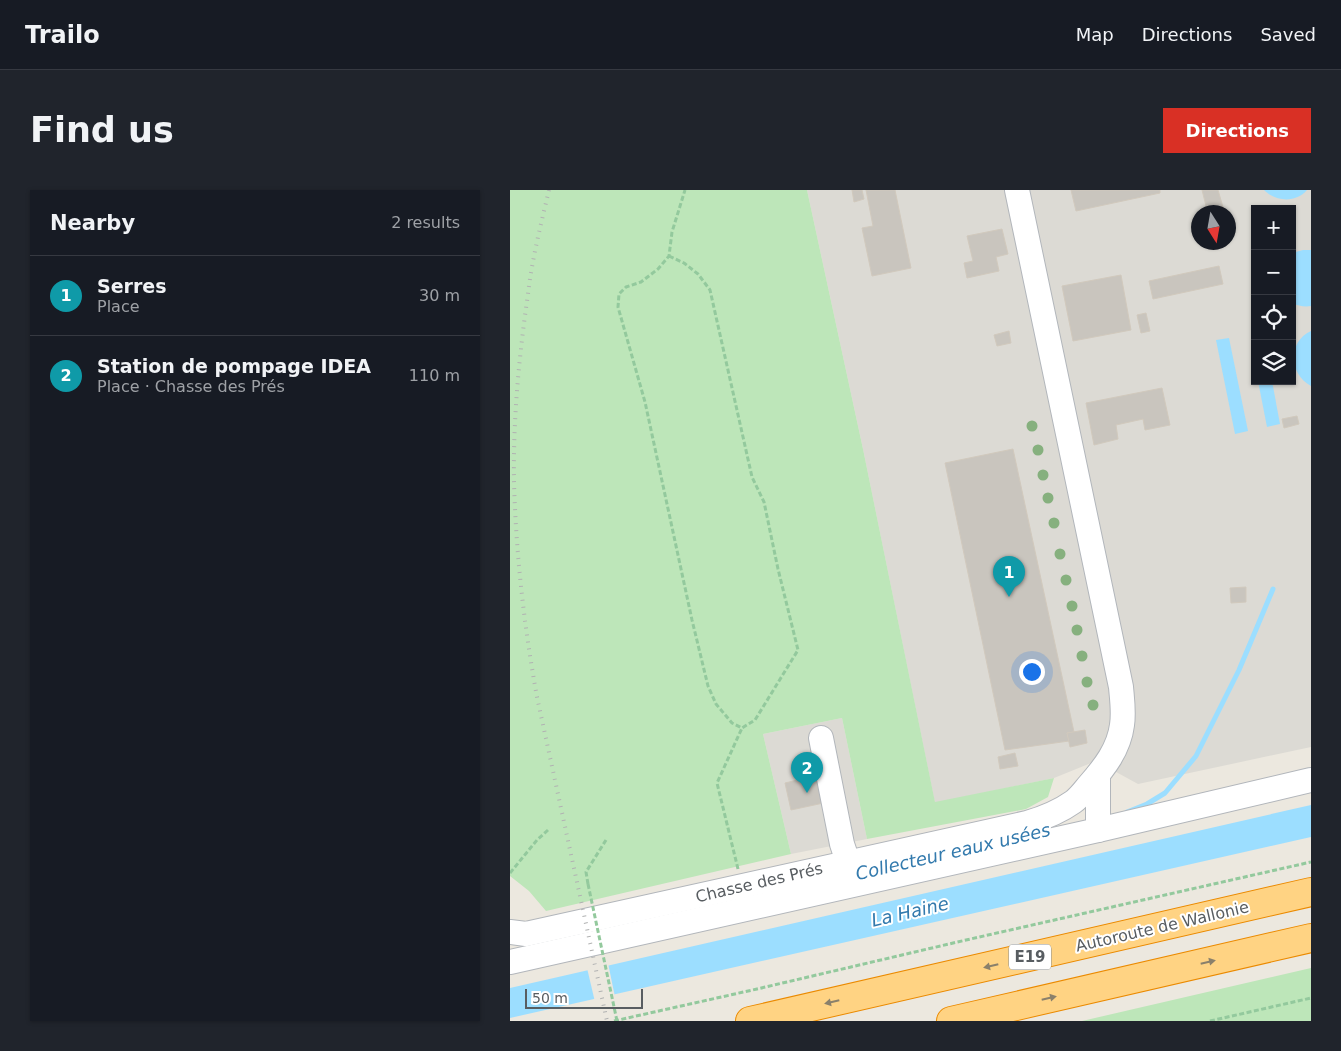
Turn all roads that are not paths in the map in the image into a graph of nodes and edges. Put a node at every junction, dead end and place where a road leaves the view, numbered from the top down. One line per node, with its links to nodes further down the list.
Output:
1 (1017, 190): 3 (street)
2 (821, 738): 6 (street)
3 (1102, 770): 5 (street); 6 (street, Chasse des Prés)
4 (1311, 780): 5 (street)
5 (1098, 830): 10 (street)
6 (848, 862): 8 (street, Chasse des Prés)
7 (1311, 892): 11 (highway, Autoroute de Wallonie / E19, one-way to 11)
8 (510, 932)
9 (1311, 938): 12 (highway, one-way to 9)
10 (510, 962)
11 (750, 1021)
12 (951, 1021)

